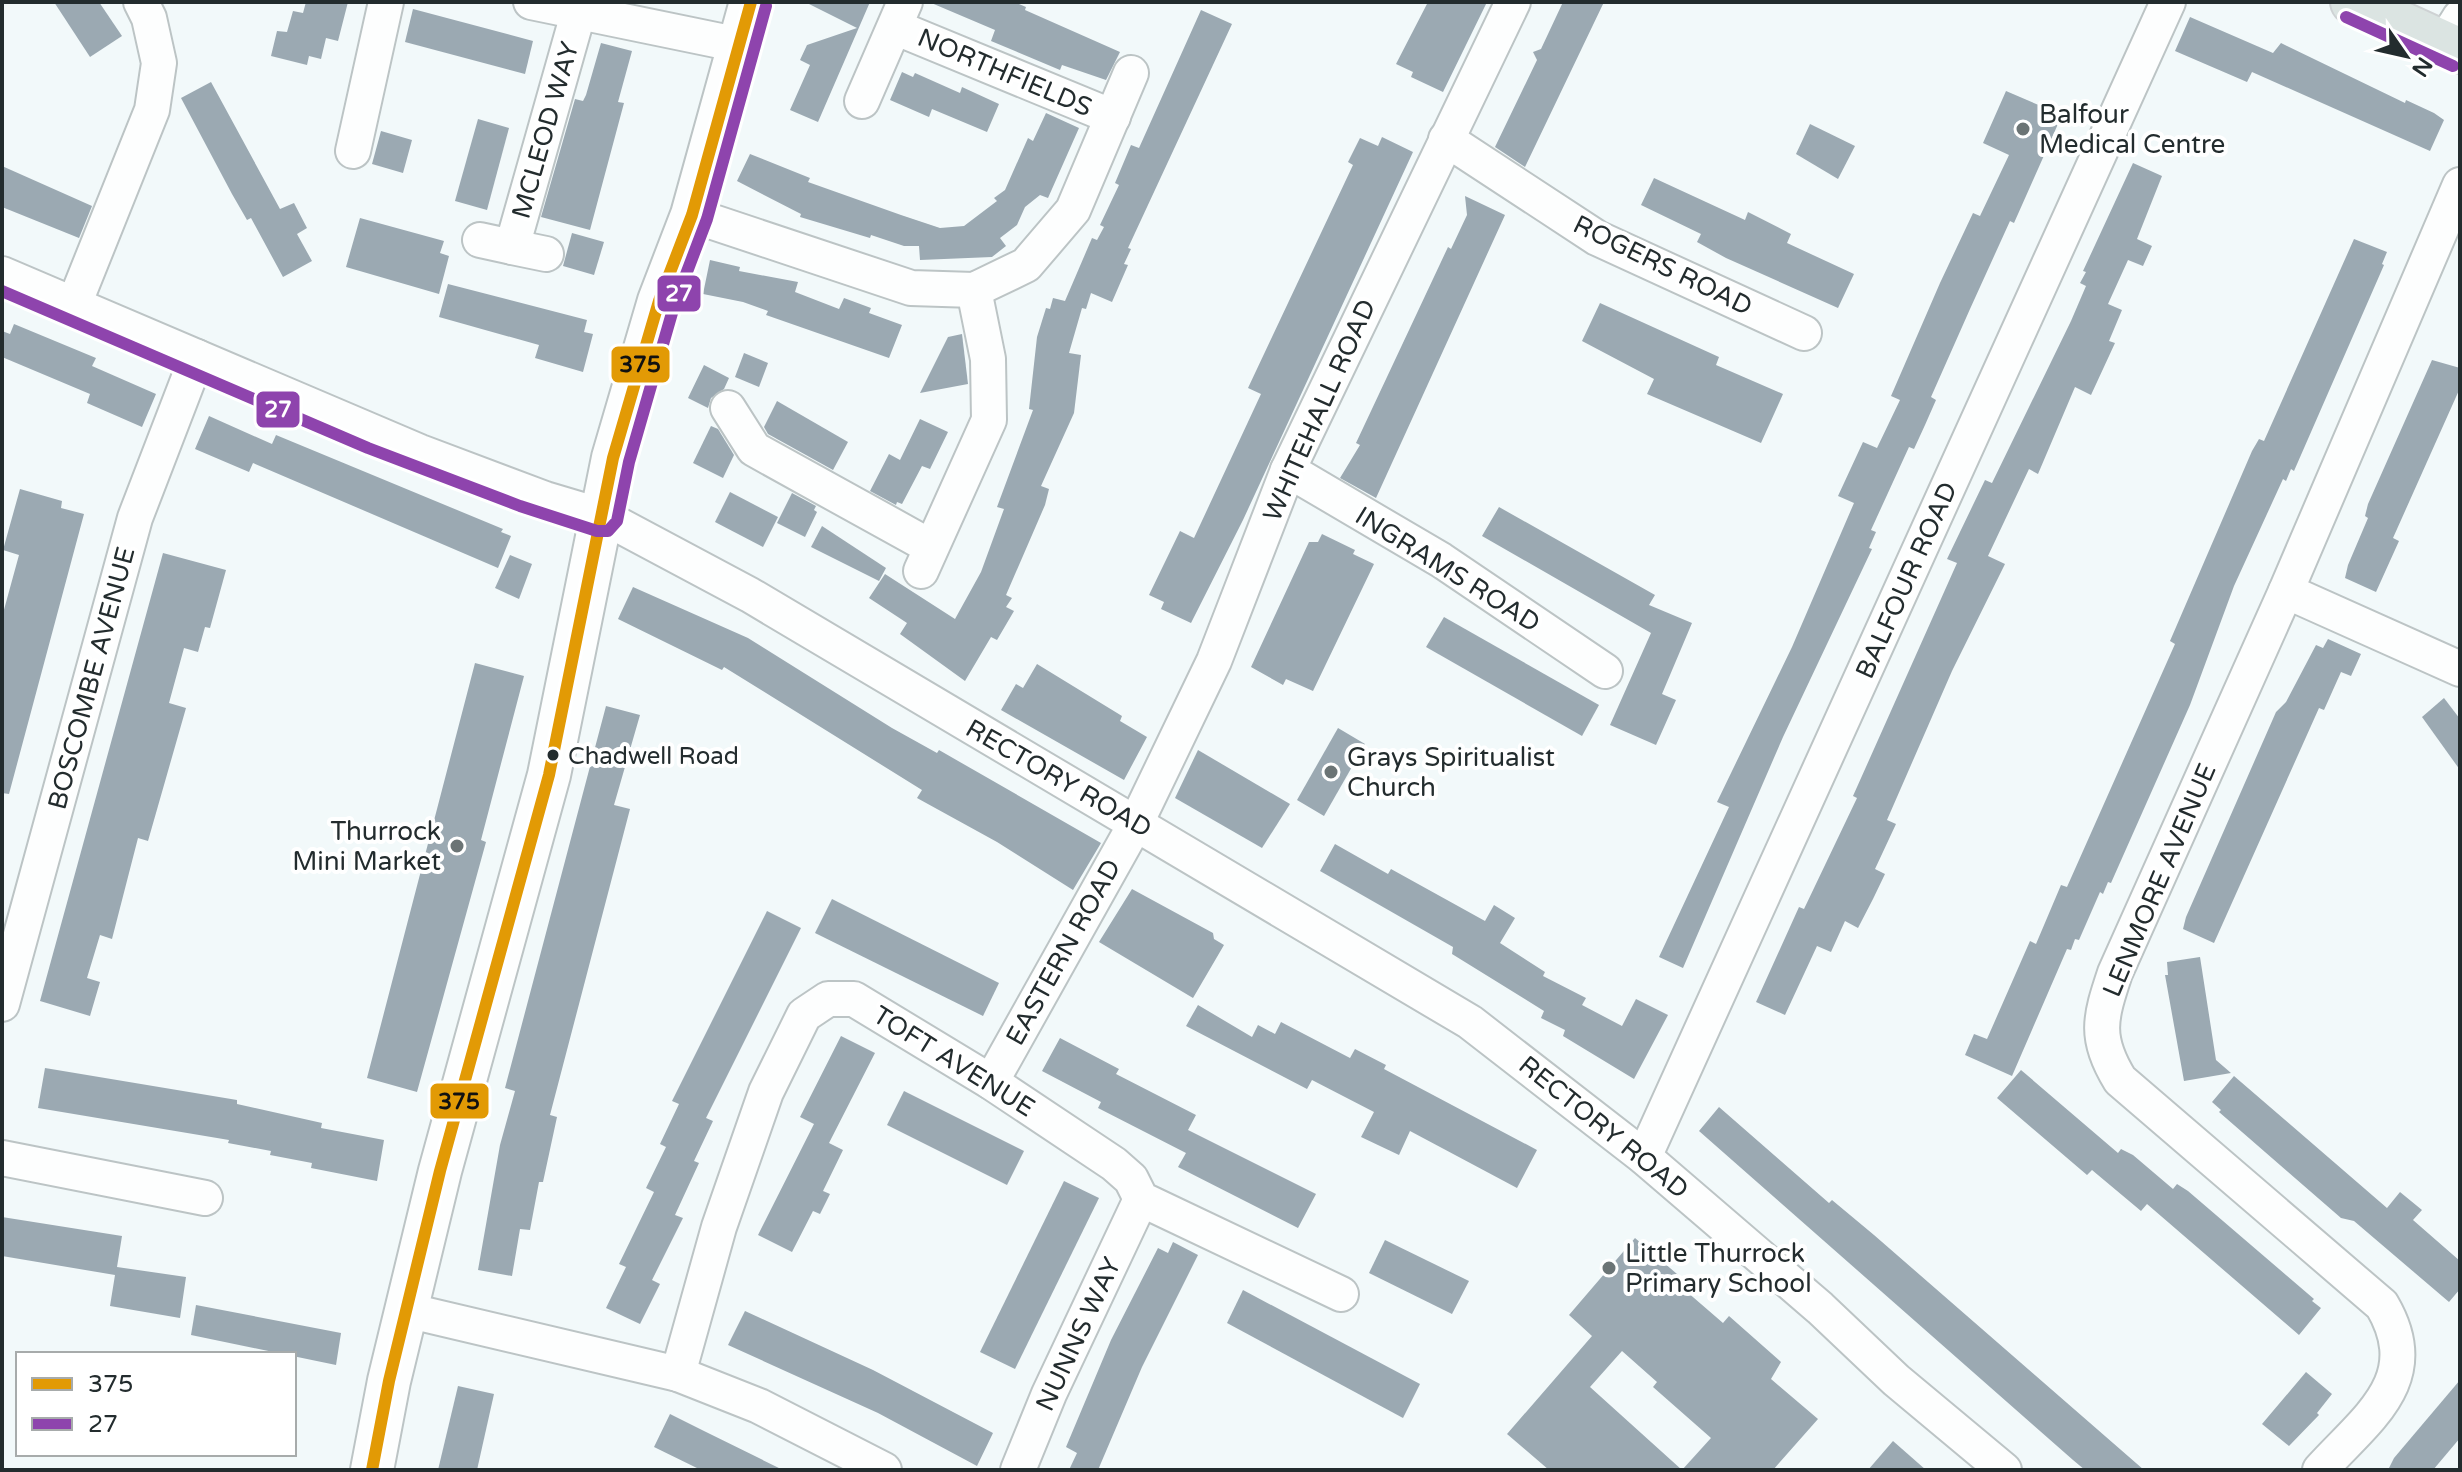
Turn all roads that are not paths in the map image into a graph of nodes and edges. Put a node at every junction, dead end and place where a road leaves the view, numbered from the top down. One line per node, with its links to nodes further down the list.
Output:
1 (141, 2): 22 (street)
2 (386, 2): 16 (street)
3 (531, 2): 8 (street)
4 (751, 2): 11 (street)
5 (1513, 2): 15 (street, WHITEHALL ROAD)
6 (2168, 2): 34 (street, BALFOUR ROAD)
7 (2353, 2): 10 (main road)
8 (578, 14): 11 (street); 19 (street, MCLEOD WAY)
9 (901, 15): 13 (street, NORTHFIELDS); 14 (street, NORTHFIELDS)
10 (2455, 37)
11 (740, 45): 18 (street)
12 (1131, 73): 14 (street, NORTHFIELDS)
13 (862, 101)
14 (1113, 117): 21 (street, NORTHFIELDS)
15 (1446, 139): 23 (street, ROGERS ROAD); 26 (street, WHITEHALL ROAD)
16 (353, 151)
17 (2460, 185): 28 (street, LENMORE AVENUE)
18 (692, 215): 21 (street, NORTHFIELDS); 27 (street)
19 (546, 254)
20 (2, 274): 22 (street, RECTORY ROAD)
21 (974, 290): 25 (street)
22 (75, 302): 24 (street, RECTORY ROAD)
23 (1804, 333)
24 (197, 357): 27 (street, RECTORY ROAD); 32 (street, BOSCOMBE AVENUE)
25 (728, 408)
26 (1288, 470): 30 (street, INGRAMS ROAD); 31 (street, WHITEHALL ROAD)
27 (602, 516): 31 (street, RECTORY ROAD); 39 (street)
28 (2286, 591): 29 (street); 45 (street, LENMORE AVENUE)
29 (2460, 669)
30 (1605, 671)
31 (1136, 823): 33 (street, EASTERN ROAD); 34 (street, RECTORY ROAD)
32 (2, 1004)
33 (991, 1082): 37 (street, TOFT AVENUE); 40 (street, TOFT AVENUE)
34 (1644, 1157): 44 (street, RECTORY ROAD)
35 (2, 1159): 36 (street)
36 (205, 1198)
37 (1141, 1199): 38 (street, TOFT AVENUE); 43 (street, NUNNS WAY)
38 (1341, 1294)
39 (406, 1310): 40 (street); 41 (street)
40 (678, 1374): 42 (street)
41 (372, 1470)
42 (884, 1470)
43 (1018, 1470)
44 (2004, 1470)
45 (2320, 1470)

